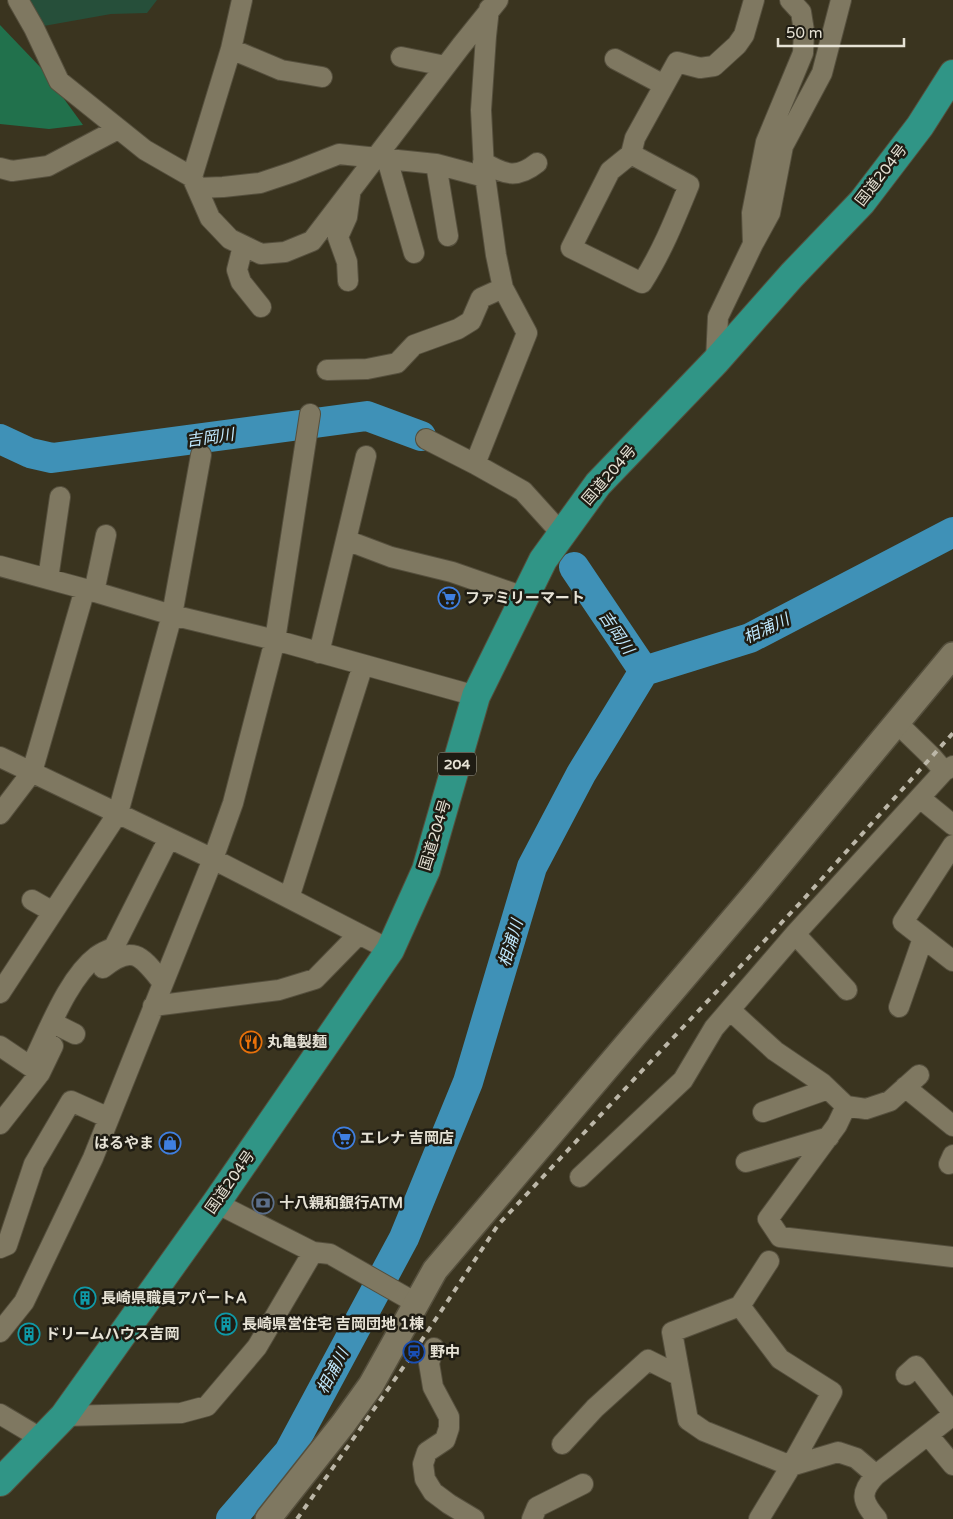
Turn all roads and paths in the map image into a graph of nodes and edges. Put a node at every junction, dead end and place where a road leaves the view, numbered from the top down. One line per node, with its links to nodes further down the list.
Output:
1 (18, 0): 14 (street)
2 (242, 0): 7 (street)
3 (754, 0): 13 (street)
4 (790, 0): 24 (street)
5 (841, 0): 24 (street)
6 (492, 3): 10 (street); 20 (street)
7 (231, 49): 12 (street); 21 (street)
8 (401, 57): 10 (street)
9 (615, 59): 13 (street)
10 (445, 66): 16 (street)
11 (953, 74): 30 (highway, 国道204号 / 204)
12 (322, 77)
13 (664, 85): 15 (street)
14 (118, 129): 19 (street); 21 (street)
15 (631, 154): 15 (street)
16 (381, 159): 18 (street); 21 (street); 22 (street); 26 (street)
17 (537, 163): 20 (street)
18 (436, 164): 20 (street); 23 (street)
19 (0, 168)
20 (484, 170): 28 (street)
21 (194, 182): 25 (street)
22 (351, 190): 25 (street); 27 (street)
23 (450, 226)
24 (753, 244): 30 (street)
25 (243, 246): 29 (street)
26 (414, 253)
27 (348, 281)
28 (503, 288): 31 (street); 36 (street)
29 (260, 307)
30 (716, 361): 38 (highway, 国道204号 / 204)
31 (327, 370)
32 (310, 414): 46 (street)
33 (426, 439): 36 (street)
34 (201, 456): 45 (street)
35 (366, 456): 40 (street)
36 (474, 464): 38 (street)
37 (60, 497): 42 (street)
38 (562, 534): 44 (highway, 国道204号 / 204)
39 (106, 535): 43 (street)
40 (346, 540): 44 (street); 47 (street)
41 (0, 566): 42 (street)
42 (48, 579): 43 (street)
43 (90, 590): 45 (street); 54 (street)
44 (524, 597): 50 (highway, 国道204号 / 204)
45 (172, 616): 46 (street); 56 (street)
46 (275, 640): 47 (street); 61 (street)
47 (319, 653): 49 (street)
48 (953, 655): 51 (street)
49 (363, 665): 50 (street); 62 (street)
50 (476, 696): 68 (highway, 国道204号 / 204)
51 (896, 722): 53 (street); 92 (street)
52 (0, 757): 54 (street)
53 (950, 769): 55 (street)
54 (32, 772): 56 (street); 57 (street)
55 (920, 798): 58 (street); 66 (street)
56 (118, 813): 59 (street); 64 (street)
57 (0, 814)
58 (953, 825)
59 (169, 838): 61 (street); 77 (street)
60 (953, 845): 67 (street)
61 (213, 859): 62 (street); 70 (street)
62 (289, 898): 65 (street)
63 (32, 900): 64 (street)
64 (53, 912): 72 (street)
65 (359, 934): 68 (street); 73 (street)
66 (795, 934): 71 (street); 75 (street)
67 (923, 938): 69 (street); 74 (street)
68 (390, 950): 87 (highway, 国道204号 / 204)
69 (953, 961)
70 (163, 983): 73 (street); 77 (street)
71 (847, 990)
72 (0, 993)
73 (153, 1006): 81 (street)
74 (899, 1007)
75 (730, 1010): 78 (street); 86 (street)
76 (0, 1046): 77 (street)
77 (38, 1066): 82 (street)
78 (828, 1089): 79 (street); 80 (street)
79 (846, 1106): 83 (street); 84 (street)
80 (763, 1112)
81 (109, 1118): 88 (street); 94 (street)
82 (0, 1124)
83 (953, 1126)
84 (829, 1138): 85 (street); 90 (street)
85 (746, 1162)
86 (580, 1177)
87 (216, 1203): 89 (street); 100 (highway, 国道204号 / 204)
88 (0, 1248)
89 (322, 1253): 92 (street); 100 (street)
90 (953, 1257)
91 (769, 1261): 93 (street)
92 (406, 1297): 109 (street)
93 (740, 1306): 97 (street); 105 (street)
94 (0, 1332)
95 (434, 1348): 110 (street)
96 (906, 1375): 99 (street)
97 (680, 1376): 103 (street); 105 (street)
98 (0, 1414): 102 (street)
99 (953, 1414): 101 (street)
100 (64, 1416): 102 (highway, 国道204号 / 204)
101 (928, 1435): 104 (street); 106 (street)
102 (42, 1439): 107 (highway, 国道204号 / 204)
103 (562, 1444)
104 (953, 1465)
105 (791, 1466): 106 (street); 112 (street)
106 (876, 1475): 113 (street)
107 (0, 1482)
108 (583, 1484): 111 (street)
109 (268, 1519)
110 (474, 1519)
111 (532, 1519)
112 (759, 1519)
113 (877, 1519)

